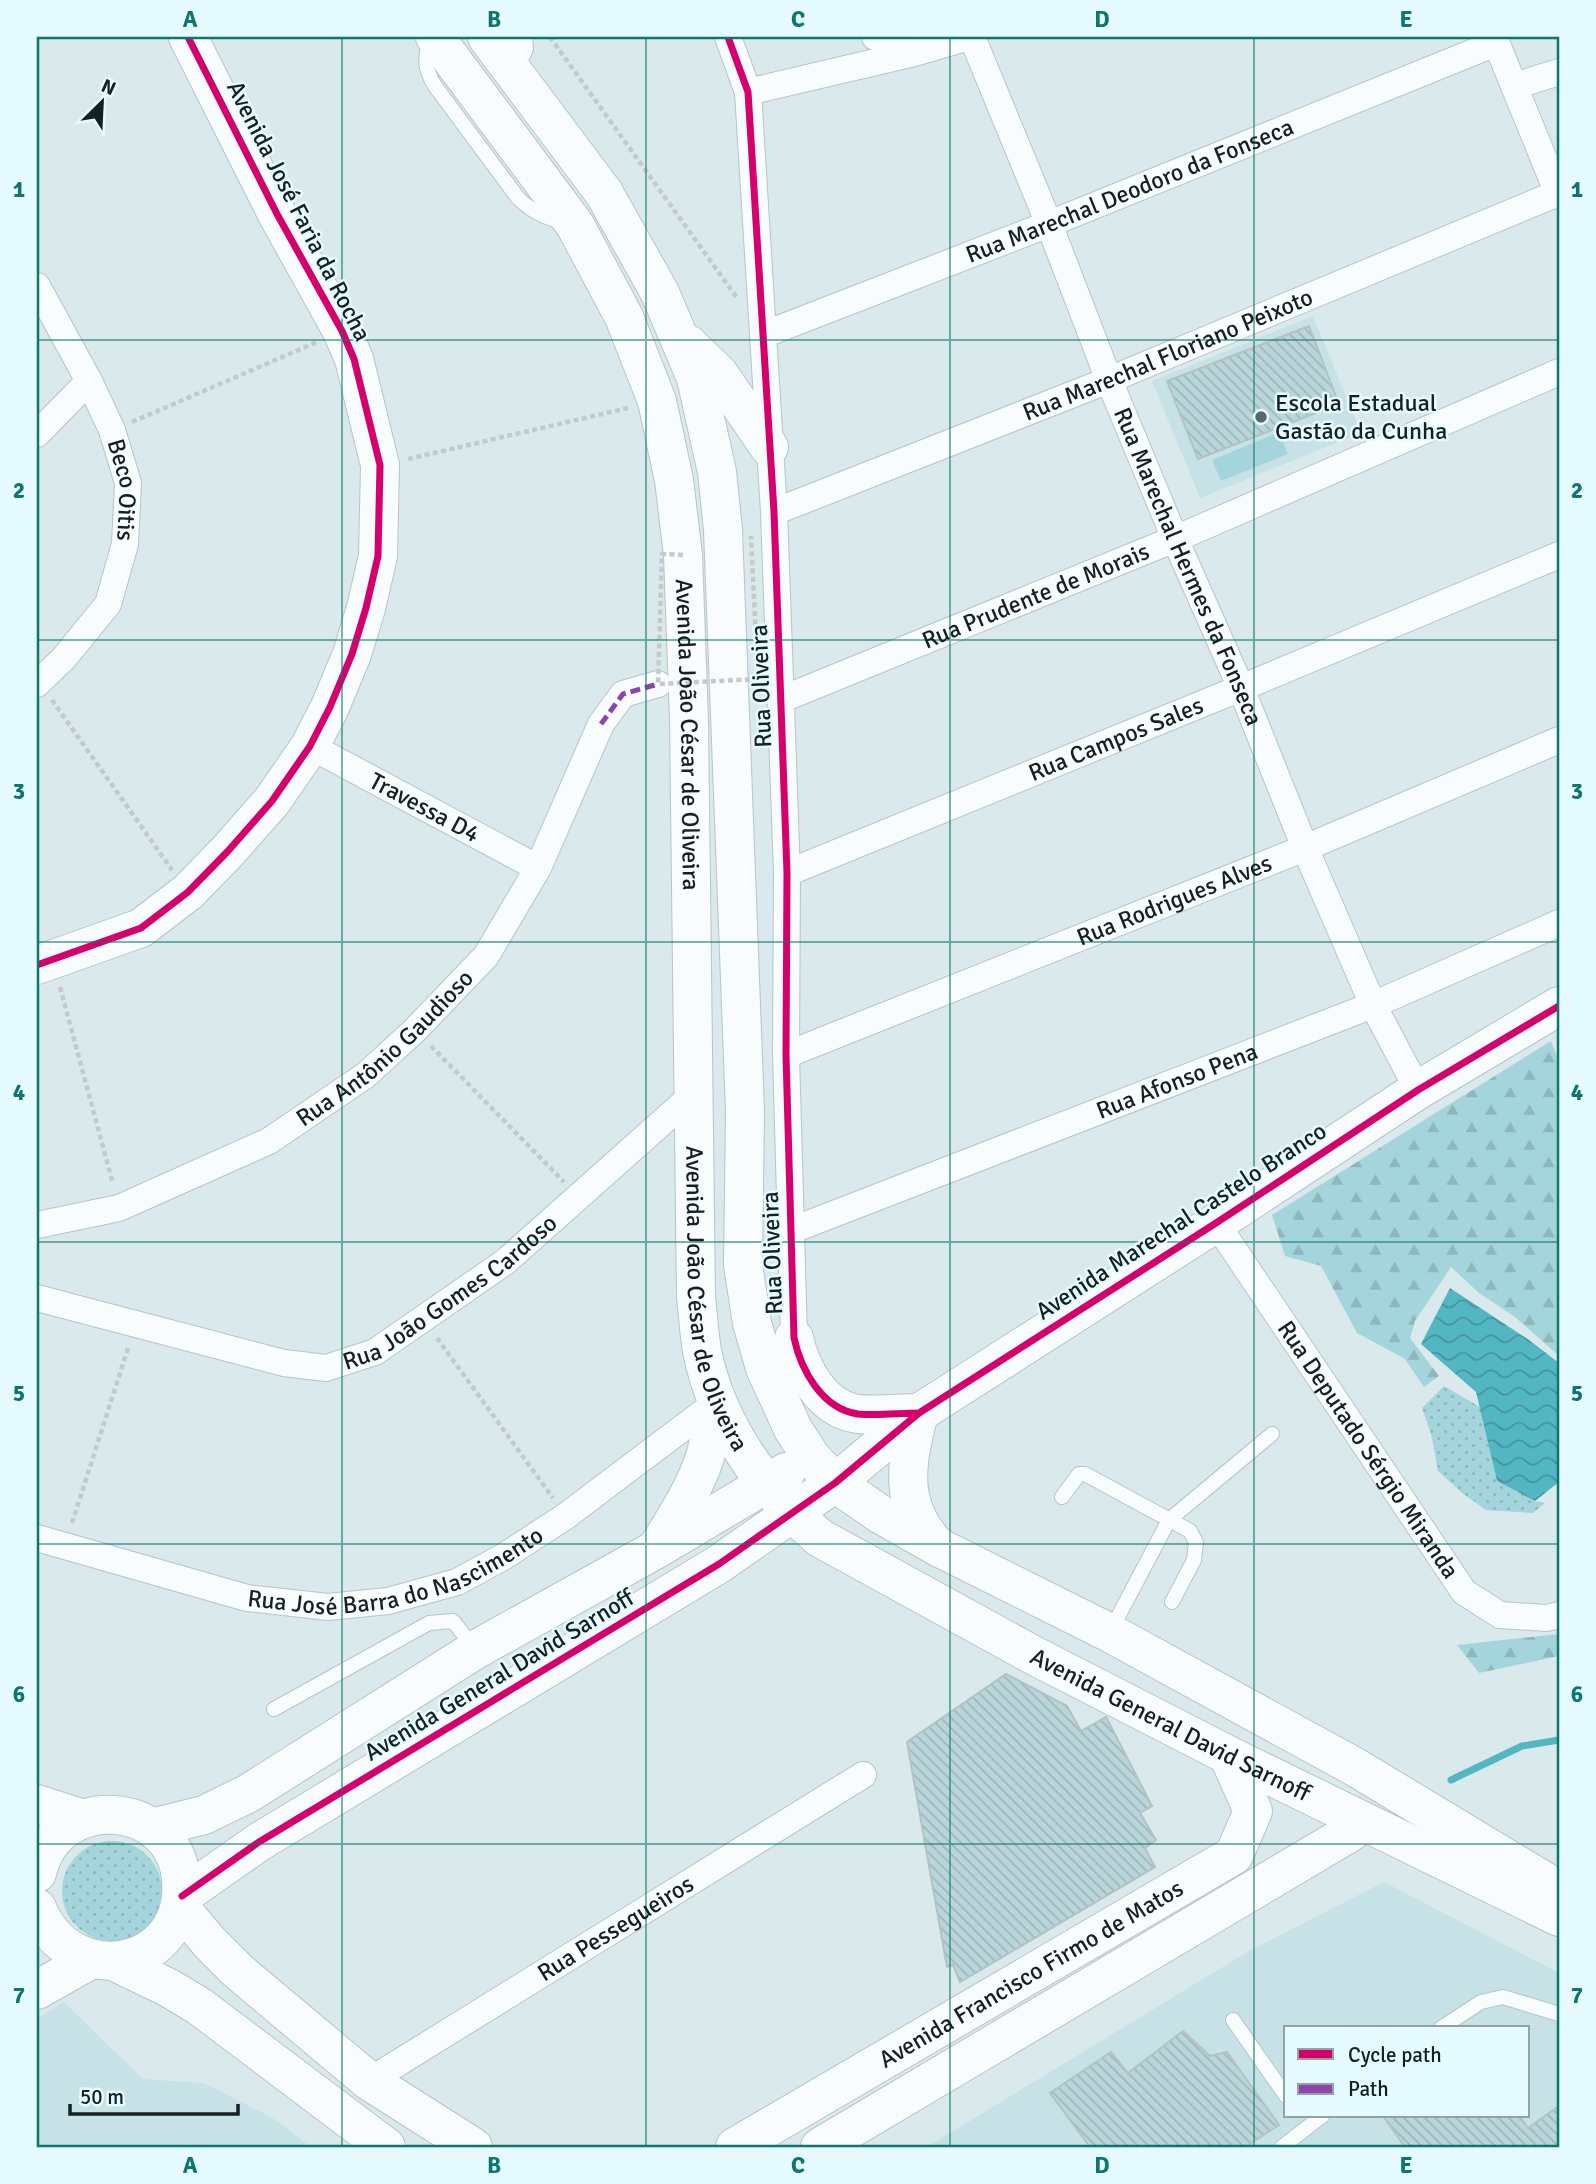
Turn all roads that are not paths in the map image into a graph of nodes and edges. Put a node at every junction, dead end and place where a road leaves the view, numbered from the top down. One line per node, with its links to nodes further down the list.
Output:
1 (188, 37): 31 (street, Avenida José Faria da Rocha)
2 (433, 37): 41 (street, Avenida João César de Oliveira)
3 (487, 37): 9 (street, Avenida João César de Oliveira)
4 (728, 37): 12 (street, Rua Oliveira)
5 (875, 37): 8 (street)
6 (970, 37): 8 (street); 14 (street, Rua Marechal Hermes da Fonseca)
7 (1495, 40): 11 (street); 14 (street, Rua Marechal Deodoro da Fonseca)
8 (914, 52): 12 (street)
9 (515, 53): 17 (street, Avenida João César de Oliveira)
10 (1559, 72): 11 (street)
11 (1514, 86): 13 (street)
12 (748, 92): 16 (street, Rua Oliveira)
13 (1559, 195): 19 (street, Rua Marechal Floriano Peixoto)
14 (1049, 224): 16 (street, Rua Marechal Deodoro da Fonseca); 19 (street, Rua Marechal Hermes da Fonseca)
15 (37, 286): 20 (street, Beco Oitis)
16 (763, 335): 22 (street, Rua Oliveira)
17 (678, 336): 22 (street); 50 (street, Avenida João César de Oliveira)
18 (1559, 372): 24 (street, Rua Prudente de Morais)
19 (1109, 380): 23 (street, Rua Marechal Floriano Peixoto); 24 (street, Rua Marechal Hermes da Fonseca)
20 (89, 381): 21 (street); 26 (street, Beco Oitis)
21 (37, 434)
22 (769, 447): 23 (street, Rua Oliveira)
23 (774, 512): 29 (street, Rua Oliveira)
24 (1175, 539): 28 (street, Rua Marechal Hermes da Fonseca); 29 (street, Rua Prudente de Morais)
25 (1559, 555): 28 (street, Rua Campos Sales)
26 (38, 683)
27 (658, 684): 33 (street, Rua Antônio Gaudioso)
28 (1241, 688): 32 (street, Rua Marechal Hermes da Fonseca); 34 (street, Rua Campos Sales)
29 (780, 700): 34 (street, Rua Oliveira)
30 (1559, 740): 32 (street, Rua Rodrigues Alves)
31 (310, 746): 33 (street, Travessa D4); 36 (street, Avenida José Faria da Rocha)
32 (1305, 848): 37 (street, Rua Marechal Hermes da Fonseca); 39 (street, Rua Rodrigues Alves)
33 (538, 868): 43 (street, Rua Antônio Gaudioso)
34 (787, 873): 39 (street, Rua Oliveira)
35 (1559, 923): 37 (street, Rua Afonso Pena)
36 (45, 962)
37 (1373, 1005): 40 (street, Rua Marechal Hermes da Fonseca); 44 (street, Rua Afonso Pena)
38 (1559, 1006): 40 (street, Avenida Marechal Castelo Branco)
39 (786, 1055): 44 (street, Rua Oliveira)
40 (1418, 1090): 42 (street, Avenida Marechal Castelo Branco)
41 (695, 1093): 46 (street, Rua João Gomes Cardoso); 48 (street, Avenida João César de Oliveira)
42 (1216, 1223): 49 (street, Avenida Marechal Castelo Branco); 63 (street, Rua Deputado Sérgio Miranda)
43 (43, 1229)
44 (790, 1231): 47 (street, Rua Oliveira)
45 (37, 1285): 46 (street)
46 (47, 1301)
47 (794, 1338): 49 (street); 50 (street)
48 (717, 1402): 53 (street, Avenida João César de Oliveira); 57 (street, Rua José Barra do Nascimento); 60 (street)
49 (919, 1413): 52 (street, Avenida Marechal Castelo Branco); 59 (street)
50 (791, 1423): 52 (street, Avenida João César de Oliveira)
51 (1272, 1434): 56 (lane)
52 (822, 1470): 53 (street, Avenida General David Sarnoff); 55 (street, Avenida General David Sarnoff); 59 (street, Avenida General David Sarnoff)
53 (765, 1483): 55 (street, Avenida General David Sarnoff); 60 (street, Avenida General David Sarnoff)
54 (1062, 1497): 56 (lane)
55 (791, 1513): 58 (street, Avenida General David Sarnoff); 61 (street, Avenida General David Sarnoff)
56 (1169, 1520): 62 (lane); 64 (lane)
57 (37, 1538)
58 (820, 1538): 61 (street); 67 (street, Avenida General David Sarnoff)
59 (938, 1547): 64 (street, Avenida General David Sarnoff)
60 (655, 1550): 65 (street, Avenida General David Sarnoff)
61 (719, 1564): 75 (street, Avenida General David Sarnoff)
62 (1172, 1602)
63 (1559, 1615)
64 (1110, 1633): 68 (street, Avenida General David Sarnoff)
65 (475, 1650): 66 (lane); 73 (street, Avenida General David Sarnoff)
66 (274, 1709)
67 (1228, 1755): 70 (street, Avenida General David Sarnoff); 95 (street, Avenida Francisco Firmo de Matos)
68 (1355, 1766): 76 (street); 78 (street, Avenida General David Sarnoff)
69 (863, 1775): 89 (street, Rua Pessegueiros)
70 (1284, 1783): 74 (street); 81 (street, Avenida General David Sarnoff)
71 (37, 1804): 72 (street)
72 (81, 1818): 73 (street); 77 (street)
73 (152, 1828): 79 (street)
74 (1352, 1832): 83 (street); 96 (street, Avenida Francisco Firmo de Matos)
75 (235, 1859): 79 (street, Avenida General David Sarnoff); 82 (street)
76 (1559, 1859)
77 (37, 1873)
78 (1559, 1890)
79 (181, 1902): 82 (street); 84 (street)
80 (37, 1909): 84 (street)
81 (1559, 1917)
82 (209, 1942): 89 (street)
83 (1559, 1943)
84 (102, 1960): 85 (street); 93 (street)
85 (37, 1990)
86 (1559, 2014): 88 (lane)
87 (1233, 2020): 90 (lane)
88 (1444, 2026)
89 (369, 2081): 94 (street)
90 (1284, 2093)
91 (1304, 2121): 92 (lane)
92 (1285, 2146)
93 (386, 2147)
94 (473, 2147)
95 (735, 2147)
96 (820, 2147)

